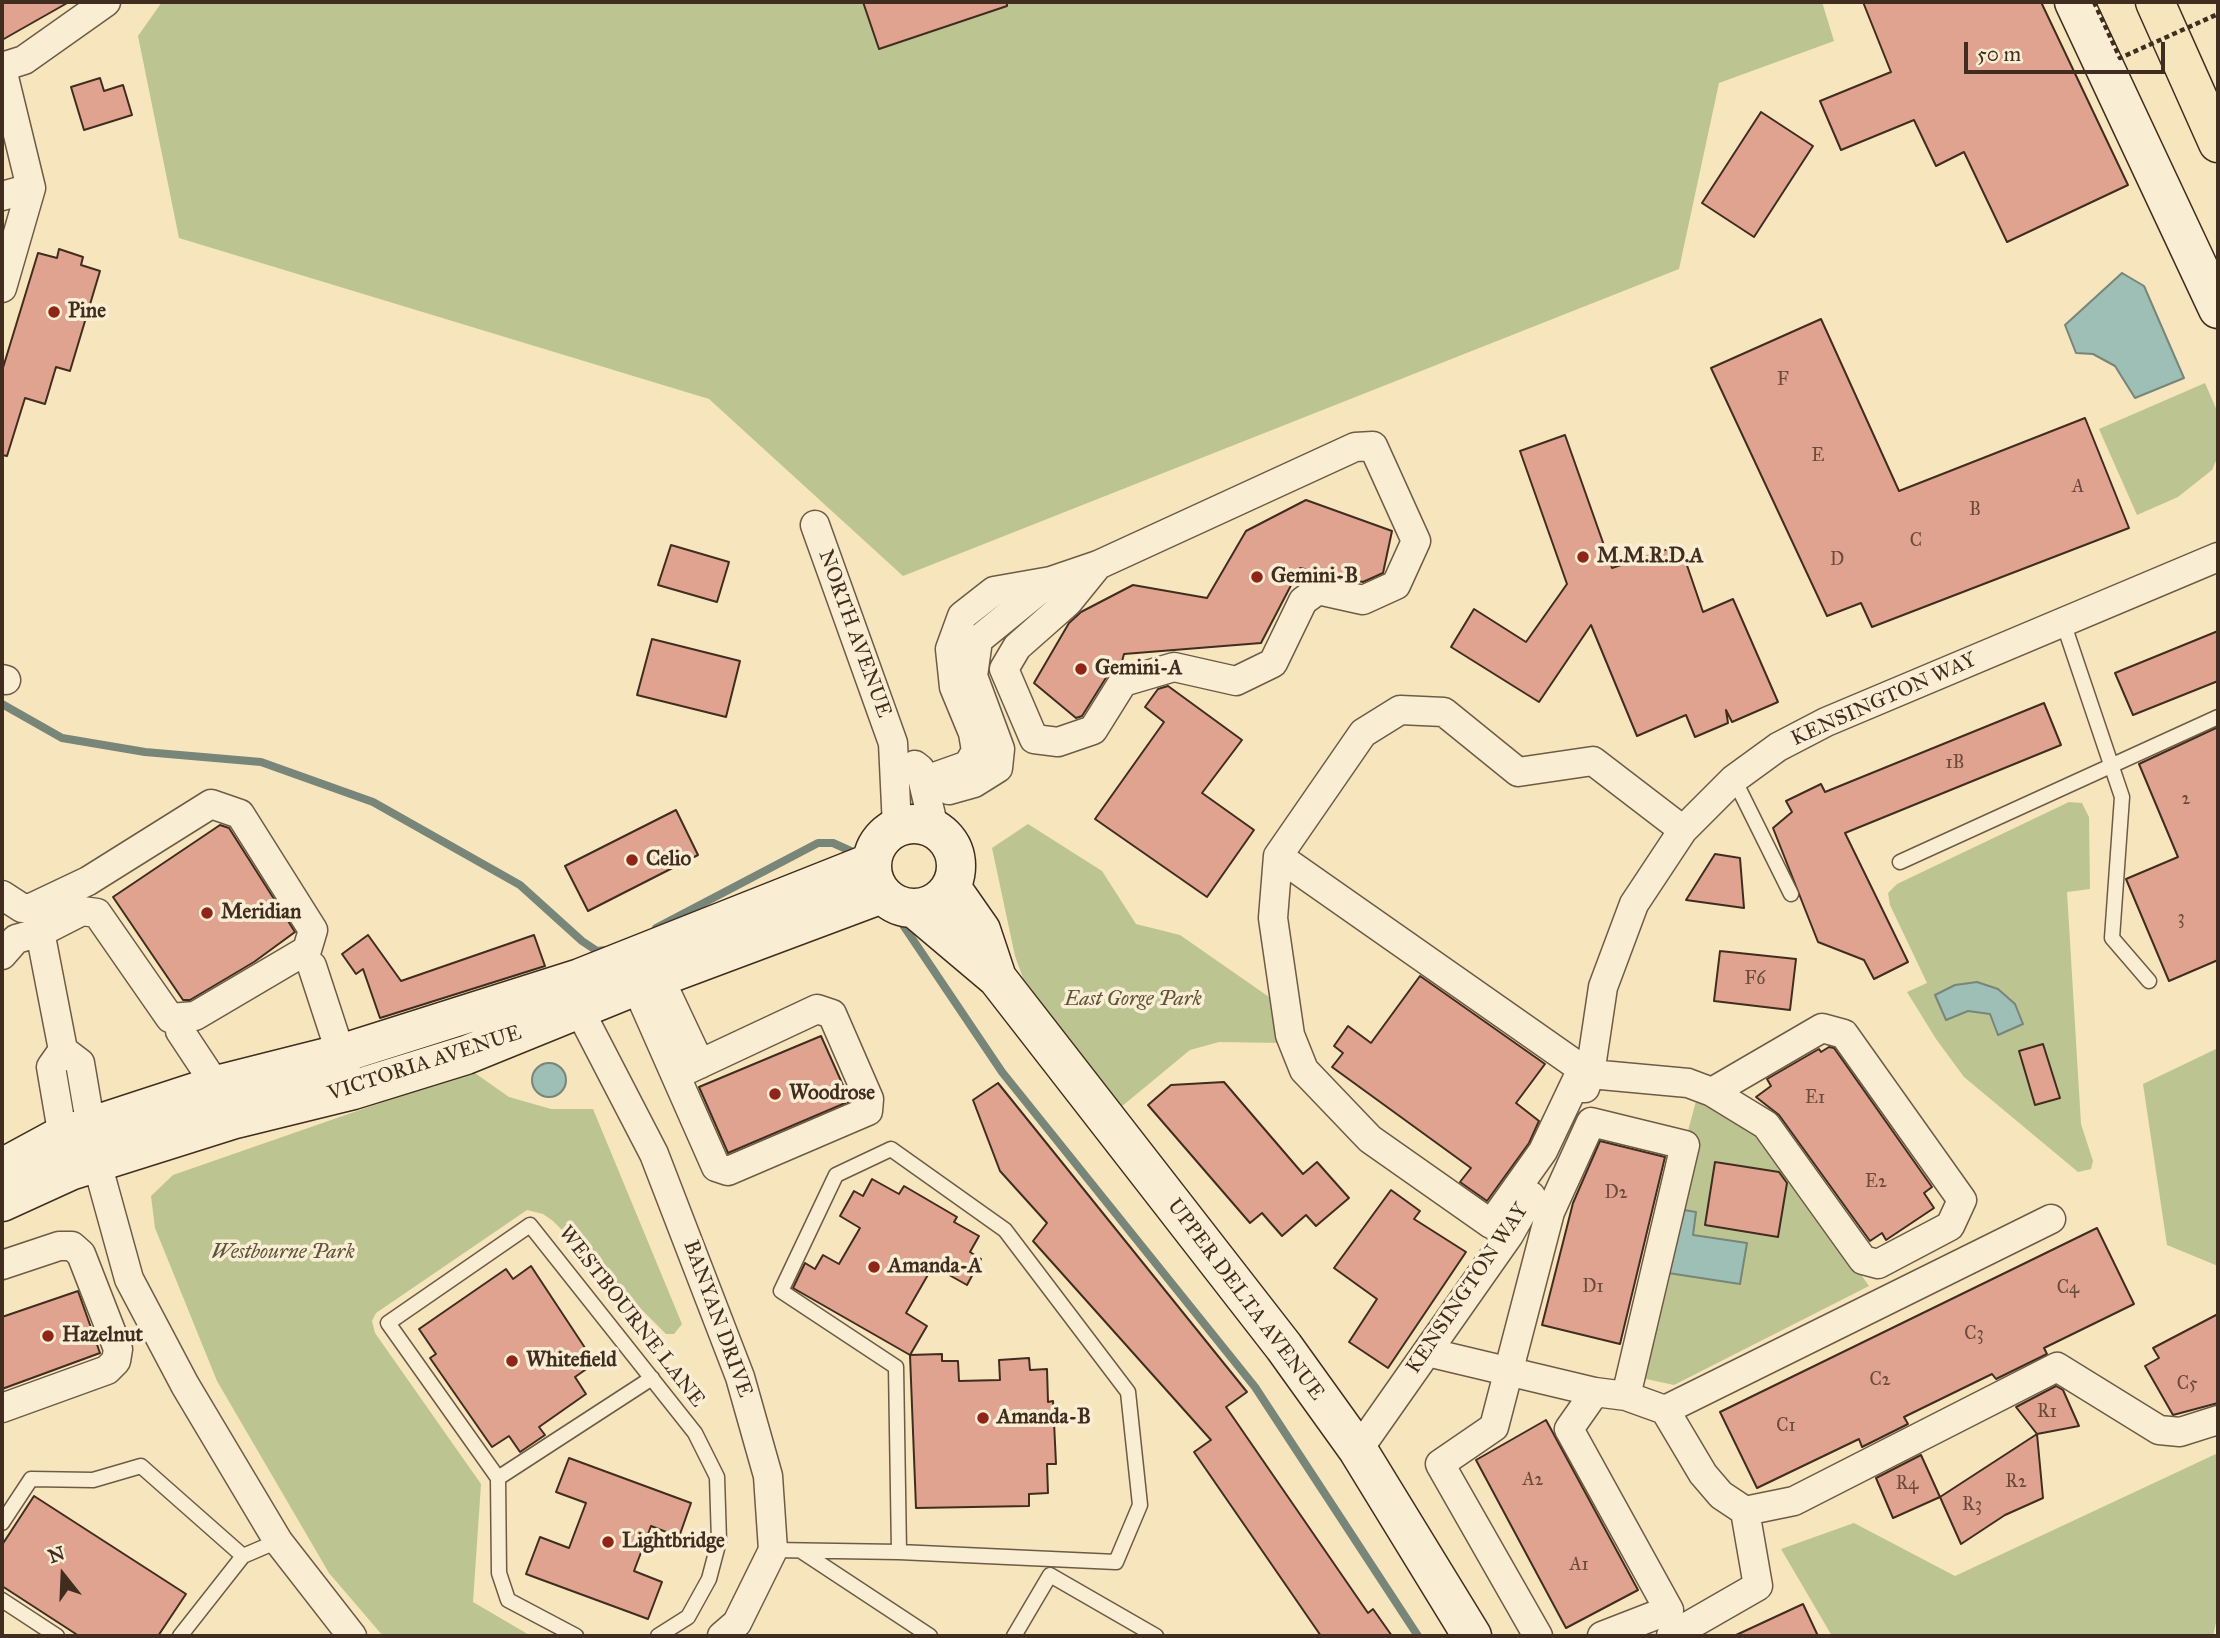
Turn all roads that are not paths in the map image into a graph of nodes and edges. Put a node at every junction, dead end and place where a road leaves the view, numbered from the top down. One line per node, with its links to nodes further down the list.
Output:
1 (106, 2): 4 (street)
2 (2074, 2): 9 (street)
3 (2155, 2): 5 (main road)
4 (2, 68): 6 (street)
5 (2218, 143)
6 (31, 188): 7 (street); 8 (street)
7 (2, 196)
8 (2, 288)
9 (2218, 309)
10 (815, 525): 16 (street, NORTH AVENUE)
11 (2218, 557): 13 (street, KENSINGTON WAY)
12 (1098, 565): 12 (street); 15 (street)
13 (2063, 622): 17 (lane); 18 (street, KENSINGTON WAY)
14 (2218, 717): 17 (lane)
15 (984, 737): 19 (street); 19 (street)
16 (893, 743): 19 (street); 19 (street)
17 (2113, 764): 22 (lane); 32 (lane)
18 (1734, 779): 20 (street, KENSINGTON WAY); 25 (lane)
19 (920, 809): 23 (street); 24 (street)
20 (1683, 830): 21 (street); 39 (street, KENSINGTON WAY)
21 (1278, 856): 21 (street)
22 (1900, 862)
23 (951, 887): 24 (street); 31 (street, UPPER DELTA AVENUE)
24 (889, 888): 30 (street, VICTORIA AVENUE); 31 (street, UPPER DELTA AVENUE)
25 (1791, 894)
26 (2, 895): 27 (street)
27 (38, 919): 27 (street); 28 (street); 44 (street)
28 (2, 955)
29 (312, 966): 36 (street)
30 (642, 969): 33 (street, VICTORIA AVENUE); 38 (street)
31 (997, 978): 57 (street, UPPER DELTA AVENUE)
32 (2149, 981)
33 (572, 996): 34 (street, VICTORIA AVENUE); 37 (street, VICTORIA AVENUE); 62 (street, BANYAN DRIVE)
34 (453, 1018): 36 (street, VICTORIA AVENUE); 37 (street)
35 (180, 1031): 40 (street)
36 (340, 1054): 40 (street, VICTORIA AVENUE); 41 (street)
37 (466, 1055): 41 (street, VICTORIA AVENUE)
38 (688, 1069): 38 (street)
39 (1590, 1074): 42 (street); 49 (street, KENSINGTON WAY)
40 (217, 1086): 43 (street); 44 (street, VICTORIA AVENUE)
41 (352, 1090): 43 (street, VICTORIA AVENUE)
42 (1712, 1092): 42 (street)
43 (235, 1119): 44 (street, VICTORIA AVENUE)
44 (79, 1149): 45 (street, VICTORIA AVENUE); 46 (street, VICTORIA AVENUE); 61 (street)
45 (6, 1159)
46 (2, 1202)
47 (2051, 1219): 55 (street)
48 (2, 1265): 54 (street)
49 (1427, 1353): 50 (street); 57 (street, KENSINGTON WAY)
50 (1508, 1372): 52 (street); 53 (street); 76 (street)
51 (652, 1378): 58 (lane); 58 (lane, WESTBOURNE LANE); 70 (lane, WESTBOURNE LANE)
52 (1595, 1392): 53 (street); 77 (street)
53 (1626, 1396): 55 (street)
54 (2, 1408)
55 (1665, 1410): 59 (street)
56 (2218, 1420): 59 (street)
57 (1358, 1450): 75 (street, UPPER DELTA AVENUE)
58 (498, 1478): 69 (lane)
59 (1745, 1511): 78 (street)
60 (2, 1523): 64 (lane)
61 (278, 1541): 64 (lane); 68 (street)
62 (786, 1550): 63 (lane); 71 (street); 72 (lane)
63 (899, 1552): 63 (lane)
64 (243, 1556): 67 (lane)
65 (2, 1601): 66 (lane)
66 (57, 1636)
67 (180, 1636)
68 (352, 1636)
69 (576, 1636)
70 (658, 1636)
71 (722, 1636)
72 (930, 1636)
73 (1014, 1636): 74 (lane)
74 (1156, 1636)
75 (1472, 1636)
76 (1538, 1636)
77 (1602, 1636)
78 (1671, 1636)

